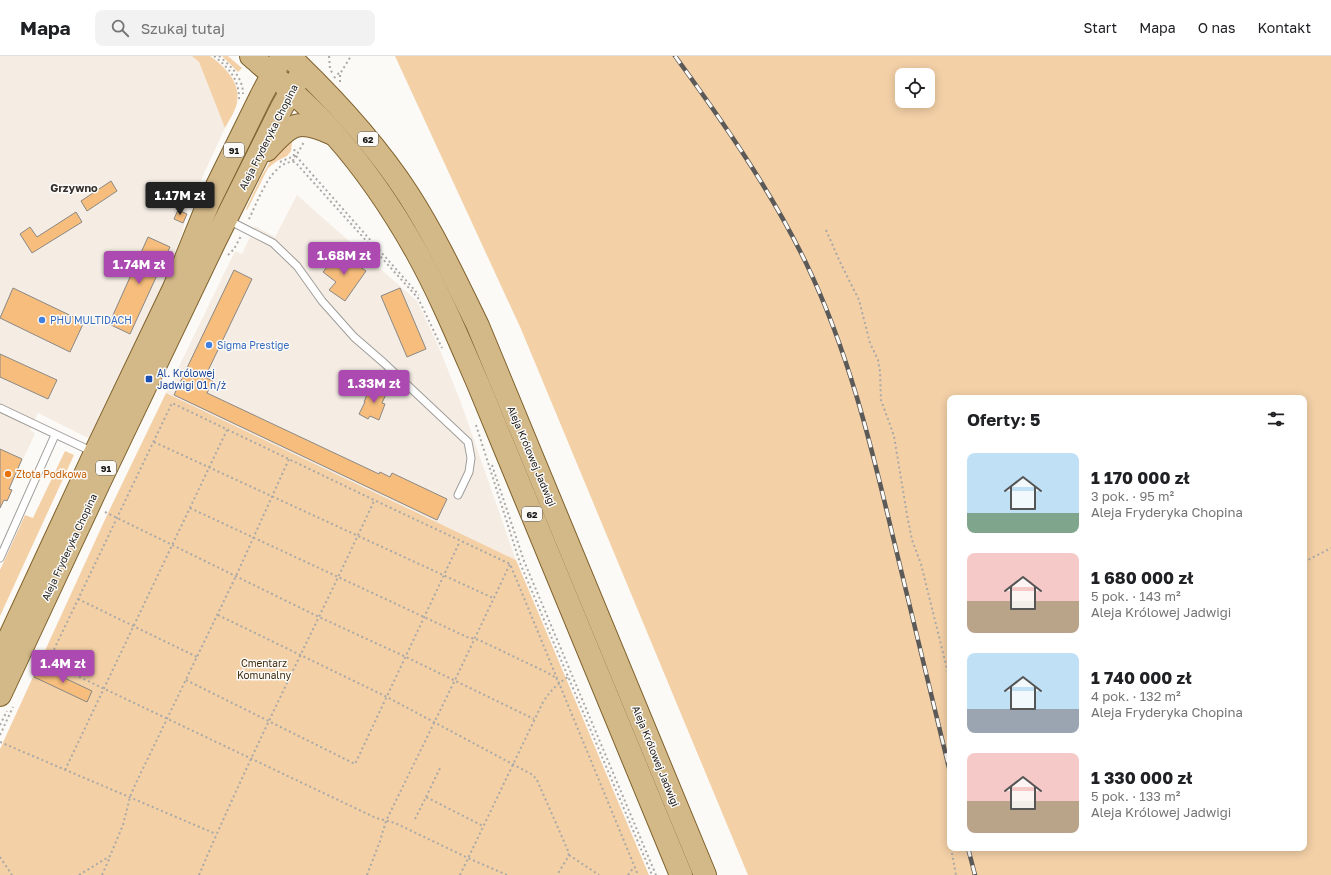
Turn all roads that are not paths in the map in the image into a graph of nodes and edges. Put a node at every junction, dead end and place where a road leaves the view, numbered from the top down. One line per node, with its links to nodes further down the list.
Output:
1 (251, 56): 3 (main road, 62)
2 (301, 61): 4 (main road, Aleja Fryderyka Chopina / 91); 16 (main road, Aleja Królowej Jadwigi / 62)
3 (277, 65): 4 (main road, 62); 7 (main road, Aleja Fryderyka Chopina / 91)
4 (291, 91): 5 (main road, 62); 6 (main road, Aleja Fryderyka Chopina / 91)
5 (334, 134): 6 (main road); 15 (main road, 62)
6 (257, 176): 7 (main road, Aleja Fryderyka Chopina / 91)
7 (223, 223): 10 (main road, Aleja Fryderyka Chopina / 91); 11 (lane); 14 (main road, Aleja Fryderyka Chopina / 91)
8 (0, 408): 9 (lane)
9 (55, 435): 10 (lane); 12 (lane)
10 (95, 453): 13 (main road, Aleja Fryderyka Chopina / 91)
11 (458, 495)
12 (0, 558)
13 (1, 652)
14 (0, 695)
15 (681, 875)
16 (705, 875)

